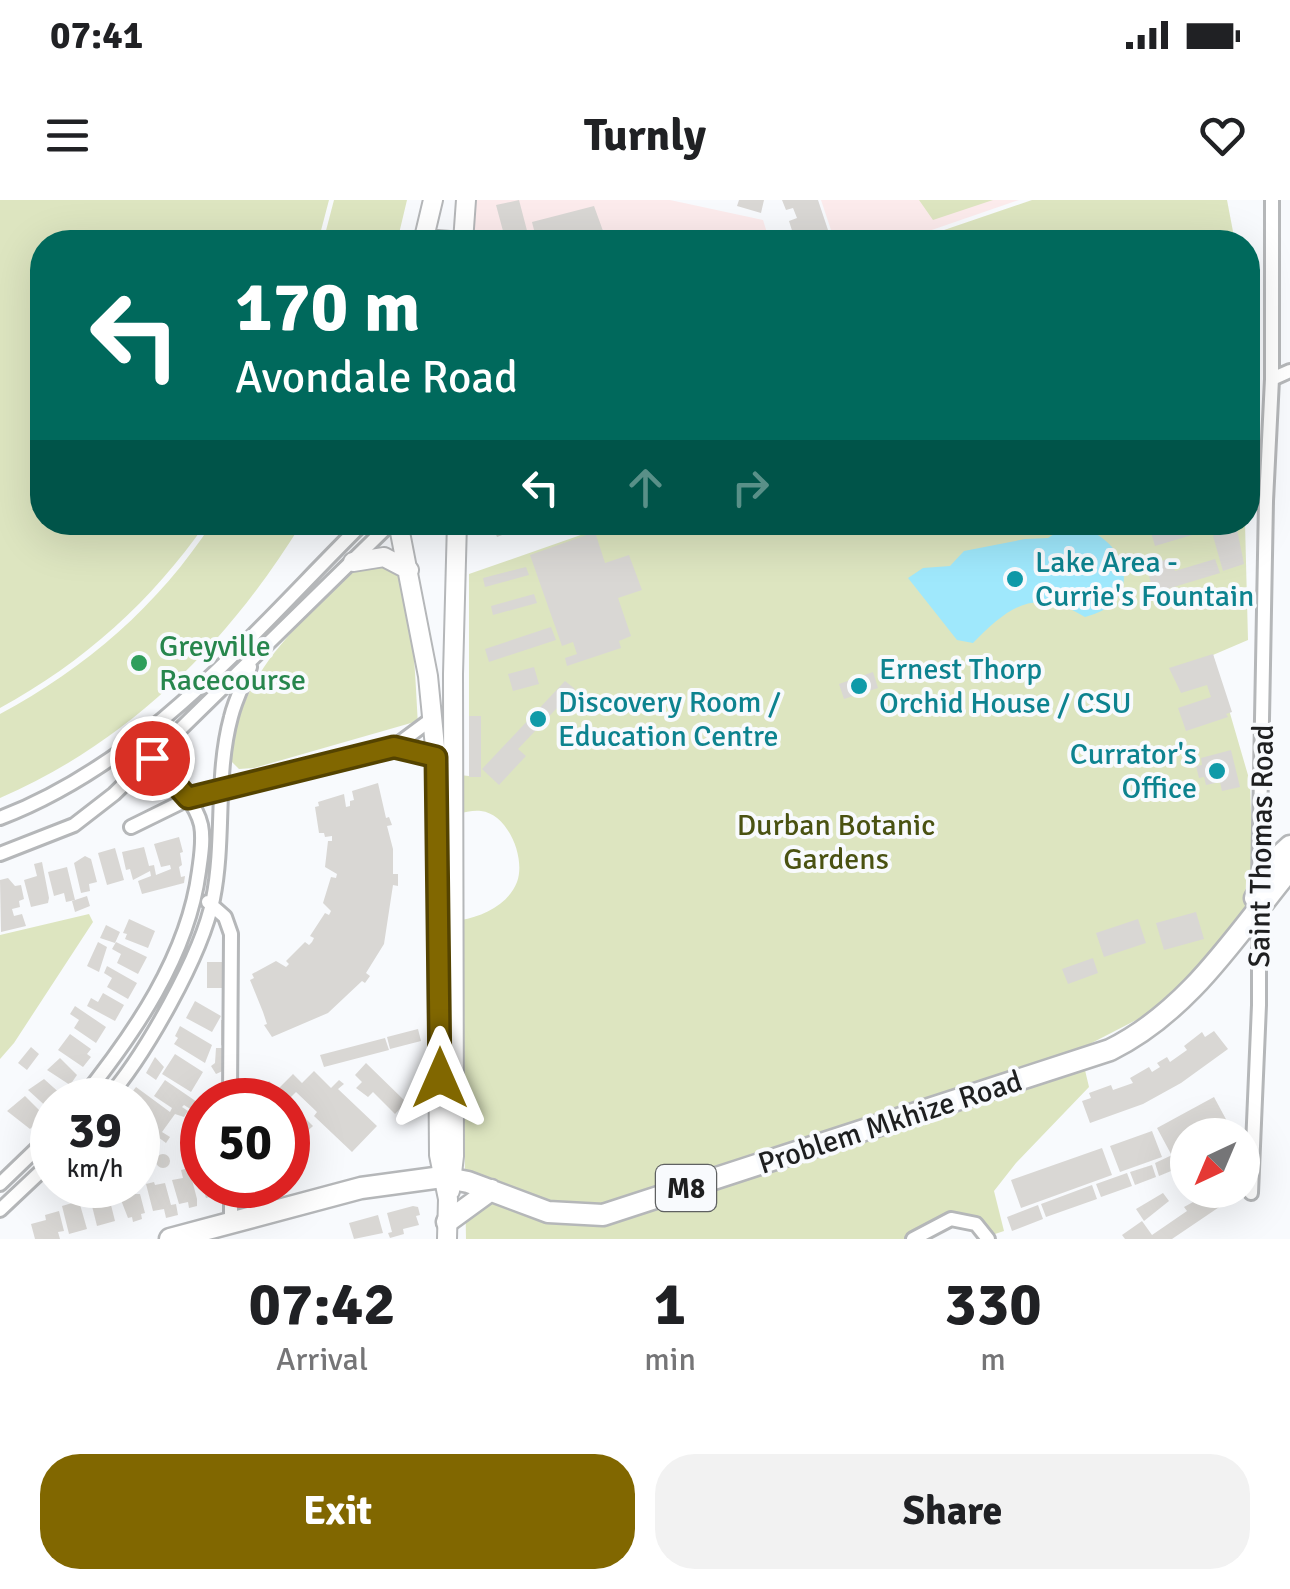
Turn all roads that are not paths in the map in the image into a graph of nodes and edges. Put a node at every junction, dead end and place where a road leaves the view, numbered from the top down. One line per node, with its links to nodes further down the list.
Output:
1 (433, 200): 4 (main road)
2 (466, 200): 5 (main road)
3 (1272, 200): 7 (street, Saint Thomas Road)
4 (426, 230)
5 (464, 230)
6 (1290, 371): 7 (street)
7 (1272, 378): 24 (street, Saint Thomas Road)
8 (351, 535): 21 (street)
9 (381, 535): 12 (street)
10 (399, 535): 13 (main road)
11 (457, 535): 37 (main road)
12 (352, 562): 13 (main road); 14 (street)
13 (409, 570): 15 (main road)
14 (252, 660): 18 (street); 19 (street)
15 (433, 718): 16 (street); 17 (main road)
16 (394, 747): 17 (street); 19 (street)
17 (436, 757): 37 (main road)
18 (152, 758): 20 (street); 23 (street)
19 (222, 790): 20 (street); 26 (street)
20 (188, 798): 22 (street); 25 (street)
21 (0, 818)
22 (131, 827)
23 (0, 851)
24 (1280, 854): 27 (main road, M8); 27 (street, Saint Thomas Road)
25 (196, 897): 26 (street); 28 (street)
26 (212, 904): 29 (street); 32 (street)
27 (1256, 910): 33 (street, Saint Thomas Road); 38 (main road, Problem Mkhize Road / M8)
28 (129, 1035): 29 (street); 30 (street)
29 (146, 1045): 31 (street)
30 (99, 1078)
31 (122, 1078)
32 (230, 1078)
33 (1252, 1118)
34 (30, 1156): 35 (street)
35 (3, 1182): 39 (street)
36 (30, 1183): 39 (street)
37 (448, 1185): 38 (main road, Problem Mkhize Road / M8); 42 (main road, Problem Mkhize Road / M8); 43 (main road)
38 (492, 1190): 43 (main road)
39 (19, 1194): 41 (street)
40 (231, 1208): 42 (street)
41 (0, 1210)
42 (231, 1223): 44 (main road, Problem Mkhize Road / M8)
43 (447, 1231)
44 (170, 1239)
45 (913, 1239): 46 (street)
46 (988, 1239)

